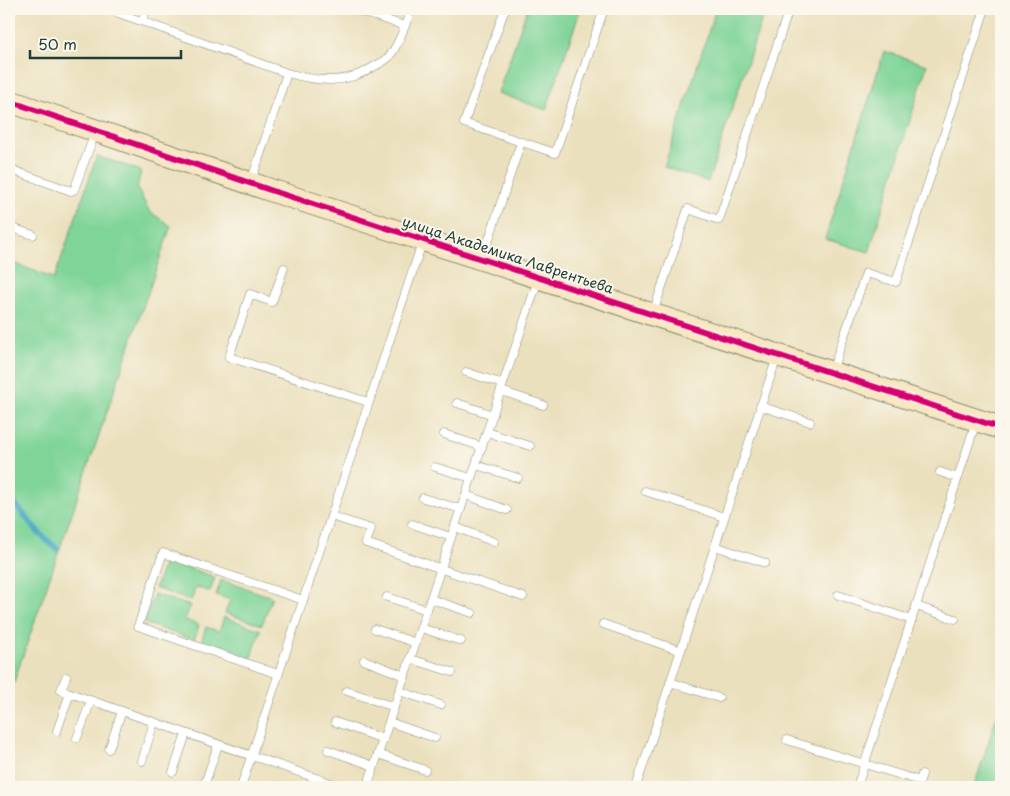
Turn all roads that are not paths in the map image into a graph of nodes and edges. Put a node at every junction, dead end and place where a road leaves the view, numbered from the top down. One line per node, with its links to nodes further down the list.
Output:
1 (107, 9): 9 (lane)
2 (147, 9): 9 (lane)
3 (353, 9): 10 (lane)
4 (411, 9): 10 (lane)
5 (504, 9): 14 (lane)
6 (604, 9): 14 (lane)
7 (789, 9): 23 (lane)
8 (985, 9): 26 (lane)
9 (142, 21): 11 (lane)
10 (405, 26): 11 (lane)
11 (287, 73): 16 (lane)
12 (9, 101): 13 (street, улица Академика Лаврентьева)
13 (96, 131): 15 (lane); 16 (street, улица Академика Лаврентьева)
14 (521, 142): 20 (lane)
15 (9, 169)
16 (250, 184): 19 (street, улица Академика Лаврентьева)
17 (9, 227): 18 (lane)
18 (33, 235)
19 (422, 241): 20 (street, улица Академика Лаврентьева); 28 (lane)
20 (482, 260): 22 (street, улица Академика Лаврентьева)
21 (284, 268): 28 (lane)
22 (539, 278): 23 (street, улица Академика Лаврентьева); 27 (lane)
23 (652, 314): 24 (street, улица Академика Лаврентьева)
24 (778, 356): 26 (street, улица Академика Лаврентьева); 31 (lane)
25 (466, 372): 27 (lane)
26 (832, 373): 33 (street, улица Академика Лаврентьева)
27 (502, 388): 30 (lane); 32 (lane)
28 (368, 402): 51 (lane)
29 (457, 403): 32 (lane)
30 (542, 406)
31 (760, 406): 34 (lane); 52 (lane)
32 (493, 415): 36 (lane)
33 (977, 420): 35 (street, улица Академика Лаврентьева); 45 (lane)
34 (810, 422)
35 (1001, 428)
36 (487, 432): 38 (lane); 39 (lane)
37 (444, 434): 39 (lane)
38 (530, 446)
39 (482, 447): 40 (lane)
40 (476, 464): 43 (lane); 44 (lane)
41 (435, 467): 43 (lane)
42 (940, 472): 45 (lane)
43 (471, 478): 47 (lane)
44 (518, 478)
45 (958, 478): 65 (lane)
46 (645, 491): 52 (lane)
47 (466, 495): 49 (lane); 50 (lane)
48 (423, 498): 49 (lane)
49 (461, 509): 54 (lane)
50 (508, 510)
51 (331, 516): 59 (lane); 64 (lane)
52 (724, 517): 57 (lane)
53 (412, 524): 55 (lane)
54 (455, 527): 55 (lane); 56 (lane)
55 (451, 537): 59 (lane)
56 (494, 542)
57 (714, 546): 58 (lane); 75 (lane)
58 (765, 562)
59 (441, 569): 62 (lane); 63 (lane)
60 (838, 595): 69 (lane)
61 (387, 597): 66 (lane)
62 (523, 597)
63 (430, 599): 66 (lane); 67 (lane)
64 (303, 600): 79 (lane); 79 (lane)
65 (916, 606): 68 (lane); 69 (lane)
66 (427, 610): 71 (lane)
67 (472, 613)
68 (956, 619)
69 (912, 620): 106 (lane)
70 (602, 624): 75 (lane)
71 (421, 628): 73 (lane); 74 (lane)
72 (375, 629): 74 (lane)
73 (461, 641)
74 (416, 643): 76 (lane)
75 (680, 651): 82 (lane)
76 (411, 659): 78 (lane); 80 (lane)
77 (364, 660): 80 (lane)
78 (452, 672)
79 (278, 674): 104 (lane)
80 (405, 676): 83 (lane)
81 (66, 677): 85 (lane)
82 (670, 682): 86 (lane); 116 (lane)
83 (399, 691): 88 (lane); 89 (lane)
84 (347, 692): 89 (lane)
85 (70, 694): 87 (lane); 94 (lane)
86 (719, 698)
87 (90, 700): 90 (lane); 96 (lane)
88 (441, 705)
89 (394, 707): 93 (lane)
90 (122, 711): 91 (lane); 101 (lane)
91 (154, 722): 95 (lane); 105 (lane)
92 (335, 722): 98 (lane)
93 (389, 722): 97 (lane); 98 (lane)
94 (57, 731)
95 (186, 734): 100 (lane); 109 (lane)
96 (77, 738)
97 (435, 738)
98 (383, 739): 103 (lane)
99 (787, 740): 106 (lane)
100 (218, 744): 104 (lane); 111 (lane)
101 (109, 749)
102 (328, 750): 107 (lane)
103 (378, 754): 107 (lane); 108 (lane)
104 (251, 756): 112 (lane); 113 (lane)
105 (142, 761)
106 (865, 764): 110 (lane); 117 (lane)
107 (374, 766): 115 (lane)
108 (425, 770)
109 (173, 772)
110 (922, 774)
111 (205, 783)
112 (323, 784): 114 (lane)
113 (240, 787)
114 (342, 787)
115 (367, 787)
116 (636, 787)
117 (858, 787)

